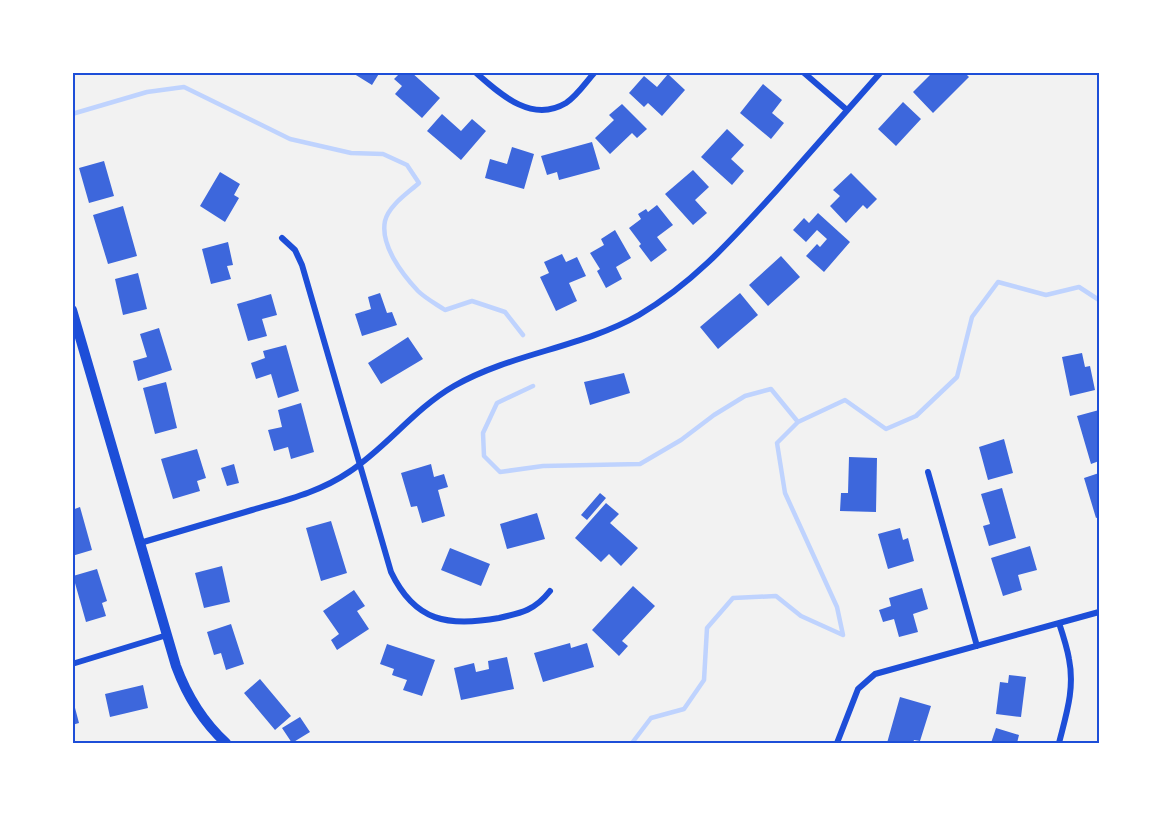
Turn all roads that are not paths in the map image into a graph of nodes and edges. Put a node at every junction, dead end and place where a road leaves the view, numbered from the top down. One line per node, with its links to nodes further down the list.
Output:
1 (475, 72): 2 (street)
2 (595, 72)
3 (803, 72): 5 (street)
4 (881, 72): 5 (street)
5 (847, 110): 8 (street)
6 (282, 238): 8 (street)
7 (72, 310): 10 (street)
8 (360, 464): 10 (street); 11 (street)
9 (928, 472): 15 (street)
10 (140, 543): 14 (street)
11 (550, 591)
12 (1099, 612): 13 (street)
13 (1059, 623): 15 (street); 19 (street)
14 (167, 635): 16 (street); 17 (street)
15 (977, 646): 18 (street)
16 (72, 664)
17 (226, 743)
18 (837, 743)
19 (1059, 743)

